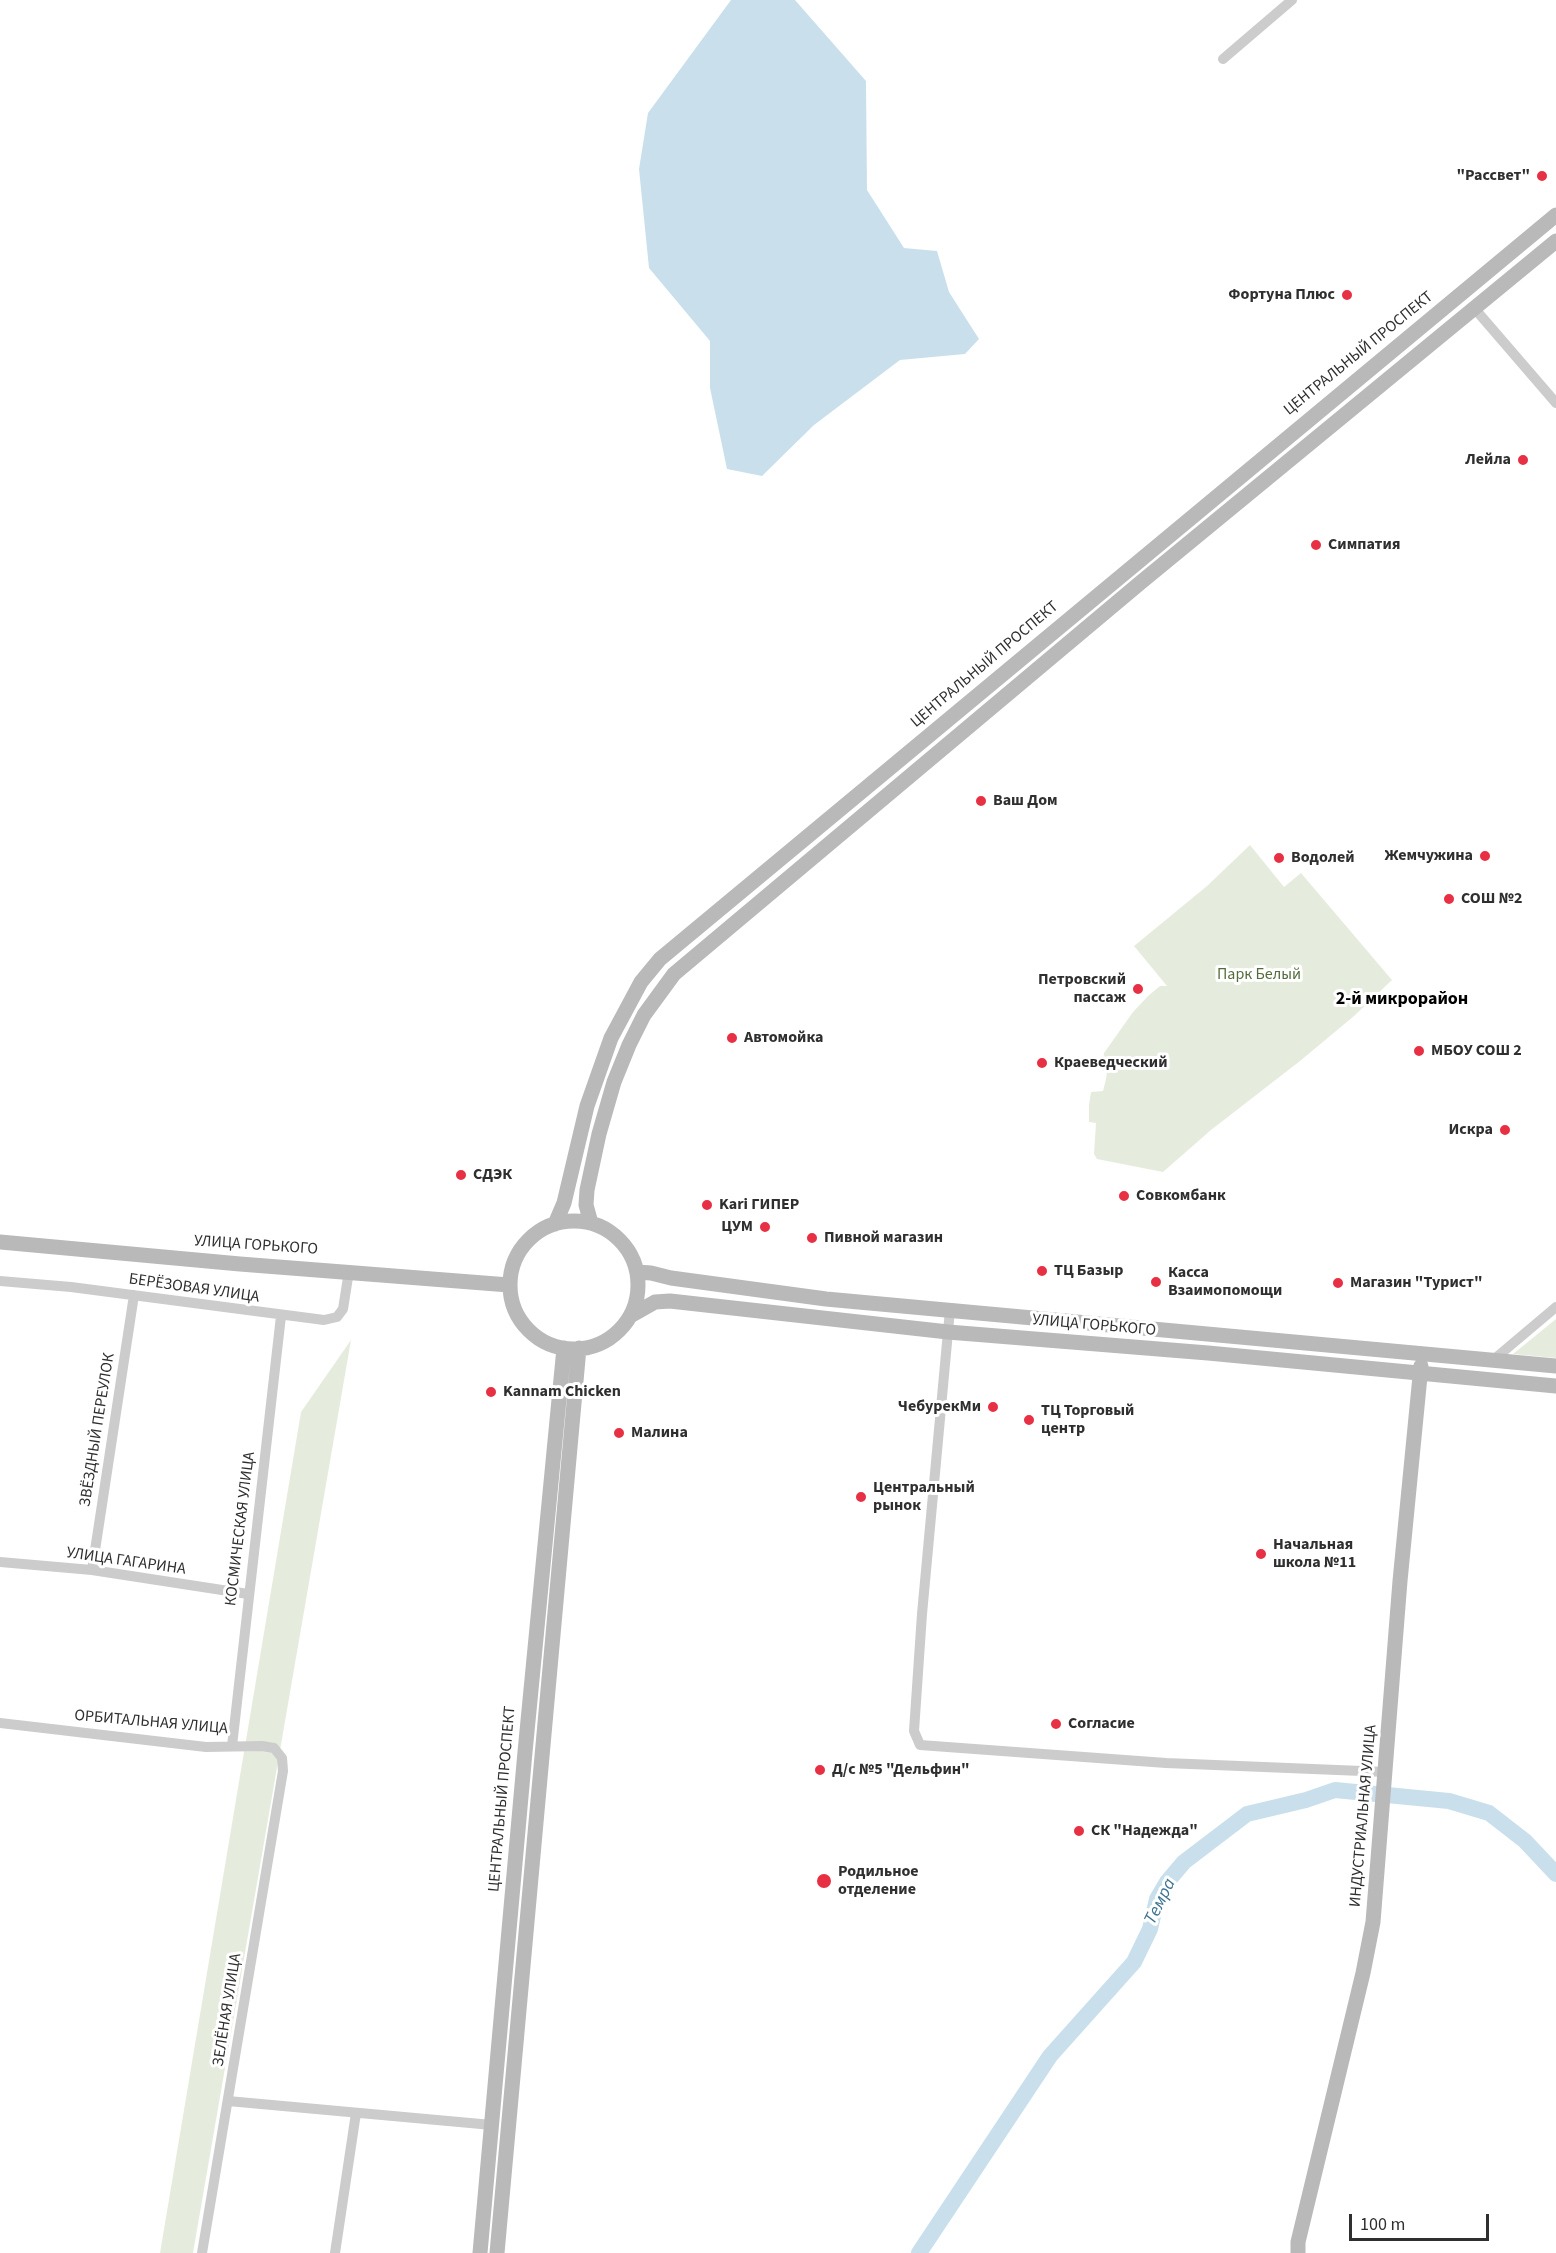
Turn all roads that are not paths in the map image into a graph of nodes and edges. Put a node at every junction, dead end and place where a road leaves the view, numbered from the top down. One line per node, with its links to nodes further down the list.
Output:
1 (1292, 0): 2 (street)
2 (1223, 59)
3 (1556, 215): 5 (main road, ЦЕНТРАЛЬНЫЙ ПРОСПЕКТ)
4 (1556, 241): 6 (main road)
5 (1463, 293): 6 (main road); 8 (main road, ЦЕНТРАЛЬНЫЙ ПРОСПЕКТ)
6 (1475, 309): 7 (street); 9 (main road)
7 (1556, 403)
8 (962, 709): 9 (main road); 10 (main road, ЦЕНТРАЛЬНЫЙ ПРОСПЕКТ)
9 (973, 724): 11 (main road)
10 (627, 1005): 11 (main road); 13 (main road, ЦЕНТРАЛЬНЫЙ ПРОСПЕКТ)
11 (644, 1015): 12 (main road)
12 (591, 1223): 13 (main road); 16 (main road)
13 (555, 1224): 18 (main road)
14 (0, 1242): 15 (main road, УЛИЦА ГОРЬКОГО)
15 (348, 1271): 18 (main road, УЛИЦА ГОРЬКОГО); 23 (street, БЕРЁЗОВАЯ УЛИЦА)
16 (637, 1272): 21 (main road, УЛИЦА ГОРЬКОГО); 22 (main road)
17 (0, 1281): 19 (street, БЕРЁЗОВАЯ УЛИЦА)
18 (509, 1285): 25 (main road)
19 (134, 1295): 23 (street, БЕРЁЗОВАЯ УЛИЦА); 32 (street, ЗВЁЗДНЫЙ ПЕРЕУЛОК)
20 (1556, 1307): 27 (street)
21 (950, 1310): 24 (street); 26 (main road, УЛИЦА ГОРЬКОГО)
22 (632, 1315): 24 (main road, УЛИЦА ГОРЬКОГО); 25 (main road)
23 (281, 1316): 33 (street, КОСМИЧЕСКАЯ УЛИЦА)
24 (948, 1332): 29 (main road, УЛИЦА ГОРЬКОГО); 37 (street)
25 (572, 1348): 40 (main road, ЦЕНТРАЛЬНЫЙ ПРОСПЕКТ); 44 (main road)
26 (1422, 1354): 27 (main road, УЛИЦА ГОРЬКОГО); 29 (main road, ИНДУСТРИАЛЬНАЯ УЛИЦА)
27 (1492, 1361): 28 (main road, УЛИЦА ГОРЬКОГО)
28 (1556, 1366)
29 (1420, 1375): 30 (main road, УЛИЦА ГОРЬКОГО); 37 (main road, ИНДУСТРИАЛЬНАЯ УЛИЦА)
30 (1556, 1386)
31 (0, 1562): 32 (street, УЛИЦА ГАГАРИНА)
32 (92, 1570): 33 (street, УЛИЦА ГАГАРИНА)
33 (248, 1594): 35 (street, КОСМИЧЕСКАЯ УЛИЦА)
34 (0, 1723): 35 (street, ОРБИТАЛЬНАЯ УЛИЦА)
35 (232, 1746): 36 (street, ОРБИТАЛЬНАЯ УЛИЦА)
36 (283, 1771): 38 (street, ЗЕЛЁНАЯ УЛИЦА)
37 (1386, 1772): 45 (main road, ИНДУСТРИАЛЬНАЯ УЛИЦА)
38 (228, 2101): 39 (street); 41 (street, ЗЕЛЁНАЯ УЛИЦА)
39 (356, 2113): 40 (street); 42 (street)
40 (492, 2125): 43 (main road, ЦЕНТРАЛЬНЫЙ ПРОСПЕКТ)
41 (202, 2253)
42 (334, 2253)
43 (480, 2253)
44 (497, 2253)
45 (1298, 2253)

